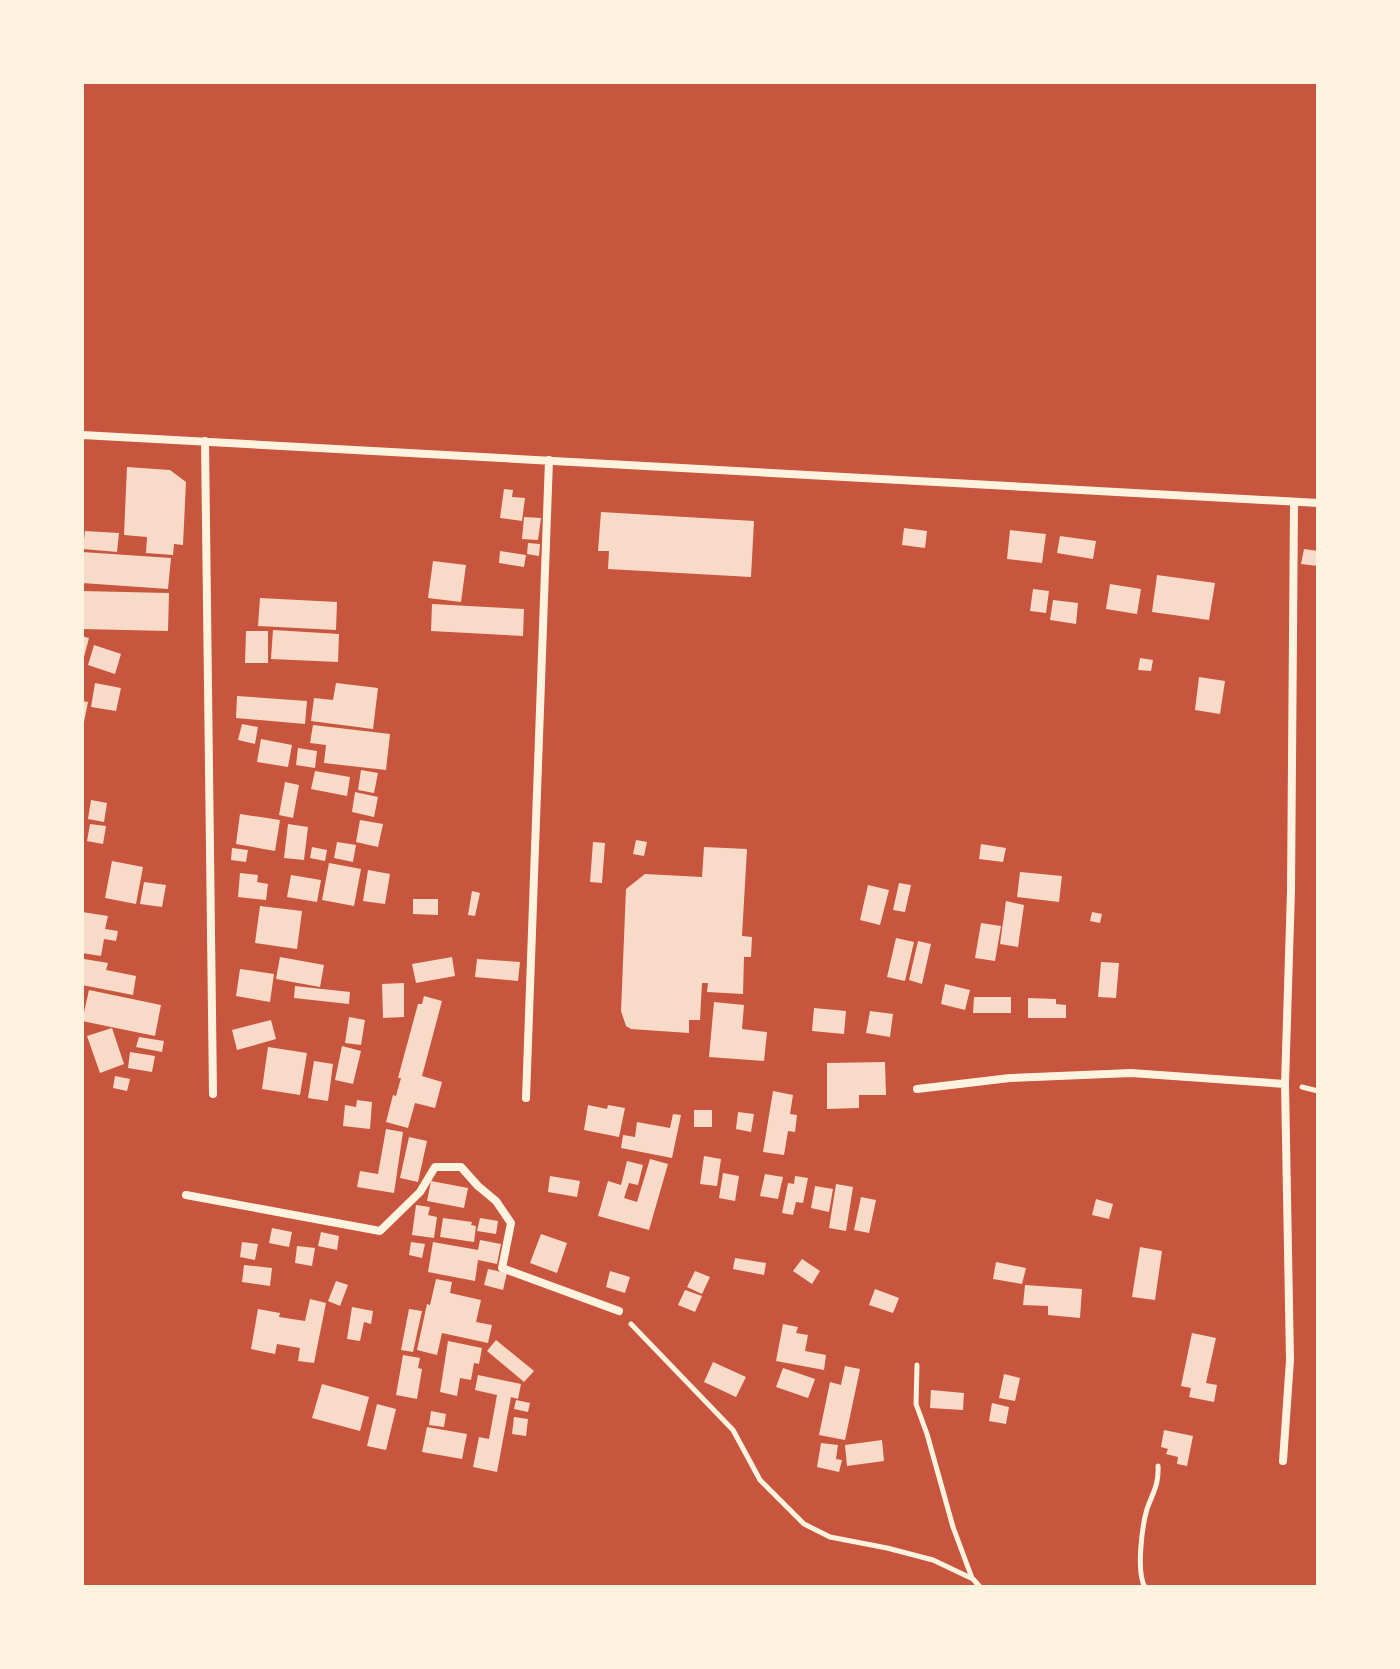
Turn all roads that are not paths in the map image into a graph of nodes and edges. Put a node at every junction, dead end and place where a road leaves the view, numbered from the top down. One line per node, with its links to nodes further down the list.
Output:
1 (82, 435): 2 (street)
2 (205, 441): 3 (street); 8 (street)
3 (549, 460): 4 (street); 9 (street)
4 (1294, 503): 5 (street); 6 (street)
5 (1318, 503)
6 (1285, 1084): 7 (street); 12 (street)
7 (917, 1089)
8 (213, 1094)
9 (526, 1098)
10 (186, 1195): 11 (street)
11 (619, 1311)
12 (1283, 1461)

